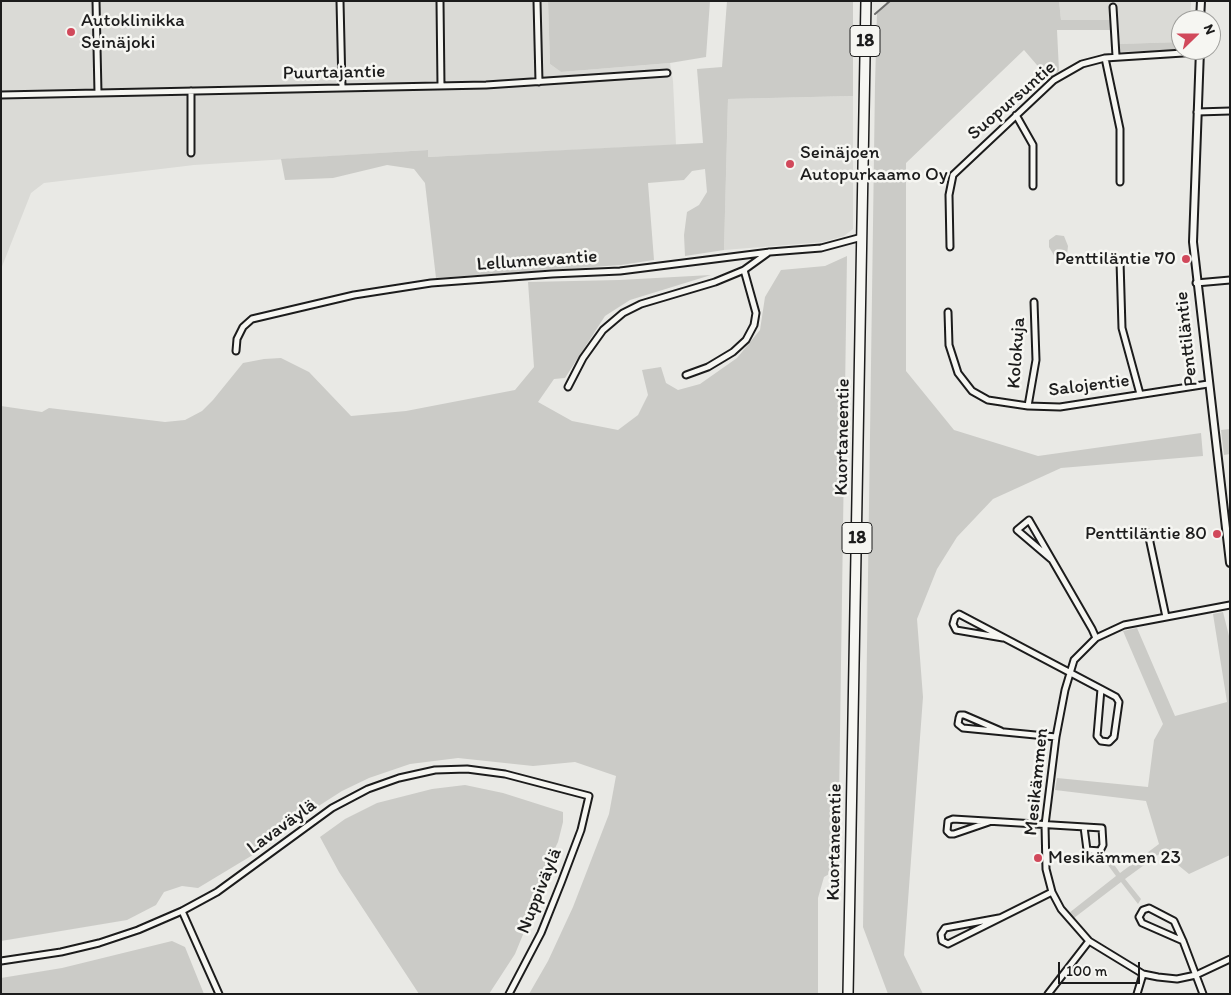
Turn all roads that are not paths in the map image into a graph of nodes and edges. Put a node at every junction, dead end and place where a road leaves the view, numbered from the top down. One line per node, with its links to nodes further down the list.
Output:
1 (96, 1): 16 (street)
2 (340, 1): 14 (street)
3 (440, 1): 13 (street)
4 (537, 1): 12 (street)
5 (866, 1): 24 (highway, Kuortaneentie / 18)
6 (1113, 7): 8 (street)
7 (1171, 53): 8 (street, Suopursuntie)
8 (1116, 56): 9 (street, Suopursuntie)
9 (1105, 58): 20 (street, Suopursuntie); 22 (street)
10 (1200, 60): 19 (street, Penttiläntie)
11 (667, 73): 12 (street, Puurtajantie)
12 (539, 82): 13 (street, Puurtajantie)
13 (441, 86): 14 (street, Puurtajantie)
14 (342, 87): 15 (street, Puurtajantie)
15 (191, 91): 16 (street, Puurtajantie); 21 (street)
16 (98, 93): 17 (street, Puurtajantie)
17 (1, 95)
18 (1230, 111): 19 (street)
19 (1198, 112): 30 (street, Penttiläntie)
20 (1016, 115): 23 (street); 25 (street, Suopursuntie)
21 (191, 154)
22 (1120, 182)
23 (1034, 186)
24 (862, 237): 26 (street, Lellunnevantie); 65 (highway, Kuortaneentie / 18)
25 (950, 247)
26 (770, 252): 28 (street); 33 (street, Lellunnevantie)
27 (1120, 261): 37 (street)
28 (744, 270): 34 (street); 36 (street)
29 (1230, 280): 30 (street)
30 (1196, 283): 35 (street, Penttiläntie)
31 (1034, 302): 38 (street, Kolokuja)
32 (948, 312): 38 (street, Salojentie)
33 (236, 351)
34 (686, 375)
35 (1208, 384): 37 (street, Salojentie); 41 (street, Penttiläntie)
36 (568, 387)
37 (1140, 394): 38 (street, Salojentie)
38 (1028, 406)
39 (1148, 533): 43 (street)
40 (1051, 560): 40 (street); 45 (street)
41 (1230, 563)
42 (1230, 605): 43 (street, Mesikämmen)
43 (1166, 617): 45 (street, Mesikämmen)
44 (1003, 638): 44 (street); 46 (street)
45 (1096, 638): 46 (street, Mesikämmen)
46 (1070, 672): 47 (street); 49 (street, Mesikämmen)
47 (1101, 689): 47 (street)
48 (1001, 731): 48 (street); 49 (street)
49 (1056, 738): 52 (street, Mesikämmen)
50 (589, 796): 55 (street, Lavaväylä); 64 (street, Nuppiväylä)
51 (989, 822): 51 (street); 52 (street)
52 (1045, 825): 53 (street); 54 (street, Mesikämmen)
53 (1084, 827): 53 (street)
54 (1052, 892): 56 (street); 57 (street, Mesikämmen)
55 (182, 911): 60 (street, Lavaväylä); 63 (street)
56 (999, 918): 56 (street)
57 (1089, 941): 61 (street, Mesikämmen); 66 (street)
58 (1183, 941): 58 (street); 62 (street)
59 (1230, 959): 62 (street, Mesikämmen)
60 (1, 961)
61 (1143, 974): 62 (street, Mesikämmen); 67 (street)
62 (1196, 975): 68 (street)
63 (219, 994)
64 (509, 994)
65 (848, 994)
66 (1048, 994)
67 (1136, 994)
68 (1203, 994)

